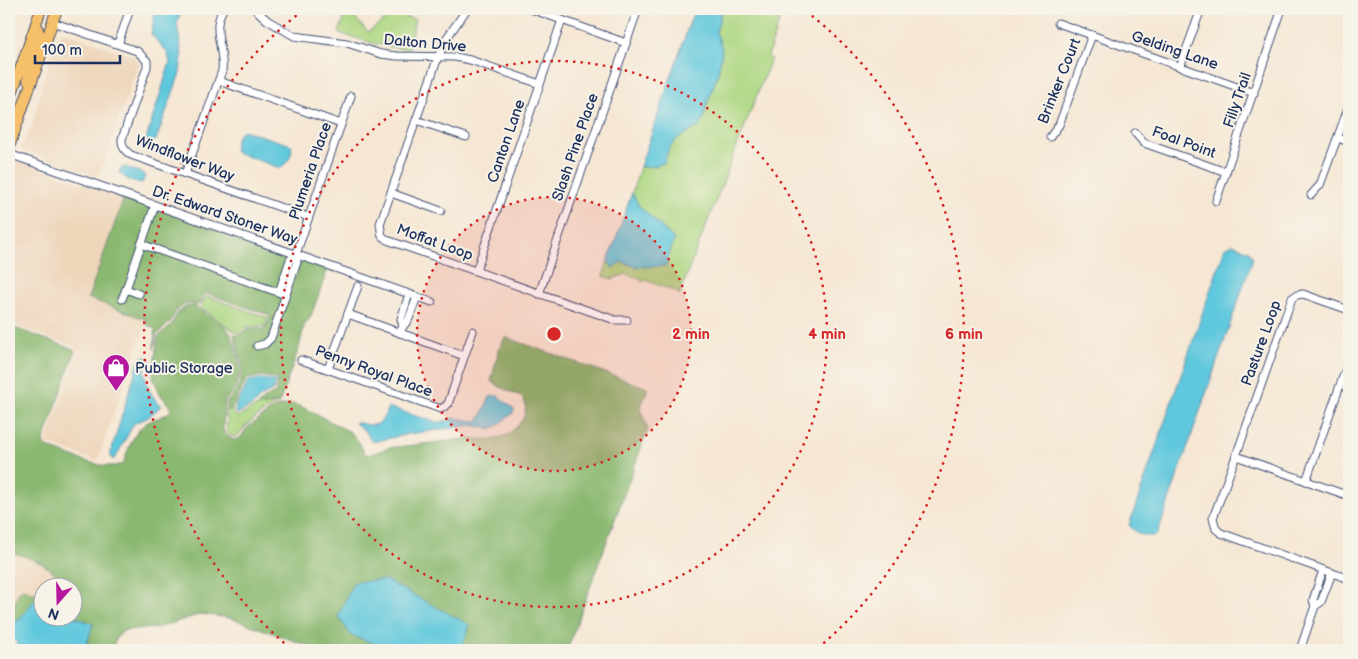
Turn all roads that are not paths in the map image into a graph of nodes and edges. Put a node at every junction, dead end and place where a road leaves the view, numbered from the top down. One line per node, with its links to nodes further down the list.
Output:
1 (41, 9): 15 (main road)
2 (49, 9): 13 (main road)
3 (57, 9): 13 (main road)
4 (130, 9): 18 (street)
5 (223, 9): 21 (street)
6 (255, 9): 19 (street, Dalton Drive)
7 (468, 9): 19 (street, Moffat Loop)
8 (531, 9): 12 (street)
9 (638, 9): 17 (street, Slash Pine Place)
10 (1201, 9): 20 (street)
11 (1282, 9): 23 (street, Filly Trail)
12 (562, 20): 17 (street); 22 (street, Canton Lane)
13 (52, 22): 18 (street, Windflower Way); 24 (main road)
14 (1058, 23): 16 (street, Gelding Lane)
15 (36, 24): 24 (main road); 26 (main road)
16 (1092, 36): 20 (street, Gelding Lane); 32 (street, Brinker Court)
17 (626, 43): 53 (street, Slash Pine Place)
18 (118, 44): 38 (street, Windflower Way)
19 (438, 57): 22 (street, Dalton Drive); 28 (street, Moffat Loop)
20 (1180, 67): 23 (street, Gelding Lane)
21 (219, 81): 29 (street); 38 (street)
22 (540, 84): 47 (street, Canton Lane)
23 (1254, 93): 37 (street, Filly Trail)
24 (26, 96): 35 (main road)
25 (351, 96): 29 (street, Plumeria Place)
26 (9, 102)
27 (1349, 106): 33 (street)
28 (416, 120): 31 (street); 39 (street, Moffat Loop)
29 (341, 124): 44 (street, Plumeria Place)
30 (1135, 133): 37 (street, Foal Point)
31 (466, 137)
32 (1050, 137)
33 (1338, 138): 34 (street); 40 (street)
34 (1349, 142)
35 (9, 147)
36 (9, 154): 42 (street, Dr. Edward Stoner Way)
37 (1226, 172): 41 (street, Filly Trail)
38 (185, 174): 44 (street, Windflower Way)
39 (391, 193): 43 (street); 47 (street, Moffat Loop)
40 (1311, 195)
41 (1216, 201)
42 (155, 205): 45 (street); 46 (street, Dr. Edward Stoner Way)
43 (441, 211)
44 (308, 217): 46 (street, Plumeria Place)
45 (142, 244): 49 (street); 50 (street)
46 (296, 254): 50 (street, Plumeria Place); 52 (street, Dr. Edward Stoner Way)
47 (476, 271): 53 (street, Moffat Loop)
48 (358, 286): 59 (street)
49 (126, 289): 51 (street); 55 (street)
50 (283, 293): 63 (street, Plumeria Place)
51 (139, 294)
52 (409, 294): 54 (street, Dr. Edward Stoner Way); 58 (street)
53 (539, 294): 60 (street, Moffat Loop)
54 (417, 297): 56 (street, Dr. Edward Stoner Way); 58 (street)
55 (122, 299)
56 (432, 302)
57 (1349, 310): 68 (street, Pasture Loop)
58 (407, 313): 61 (street)
59 (348, 314): 61 (street); 67 (street)
60 (627, 320)
61 (401, 330): 64 (street)
62 (473, 331): 64 (street, Penny Royal Place)
63 (256, 346)
64 (464, 356): 67 (street, Penny Royal Place)
65 (301, 360): 67 (street, Penny Royal Place)
66 (1349, 360): 69 (street)
67 (328, 369)
68 (1236, 456): 69 (street); 71 (street)
69 (1306, 480): 70 (street)
70 (1349, 496)
71 (1323, 570): 72 (street); 74 (street)
72 (1332, 573): 73 (street); 75 (street)
73 (1349, 579)
74 (1317, 587): 75 (street); 76 (street)
75 (1325, 590): 76 (street)
76 (1315, 606): 77 (street)
77 (1300, 650)

